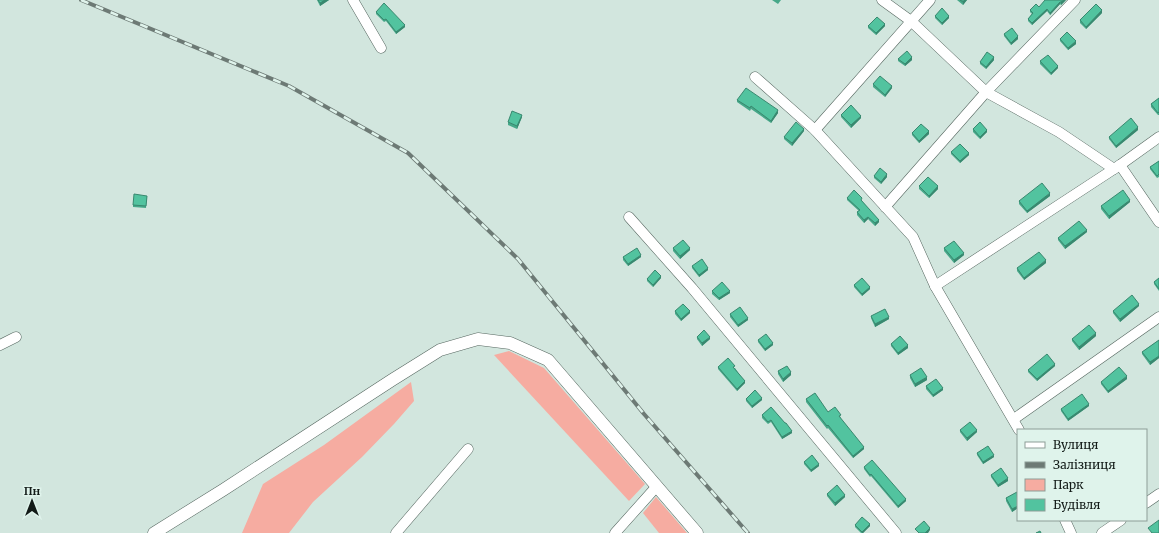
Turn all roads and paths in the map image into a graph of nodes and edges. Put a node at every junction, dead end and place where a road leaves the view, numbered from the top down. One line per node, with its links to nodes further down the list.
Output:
1 (354, 0): 6 (street)
2 (882, 0): 5 (street)
3 (930, 0): 5 (street)
4 (1075, 0): 8 (street)
5 (911, 21): 8 (street); 9 (street)
6 (381, 48)
7 (755, 77): 9 (street)
8 (986, 92): 11 (street); 12 (street)
9 (815, 130): 12 (street)
10 (1159, 137): 11 (street)
11 (1117, 167): 14 (street); 15 (street)
12 (885, 207): 15 (street)
13 (629, 217): 31 (street)
14 (1159, 222)
15 (935, 286): 19 (street)
16 (1159, 317): 19 (street)
17 (16, 337): 18 (street)
18 (0, 345)
19 (1014, 419): 20 (street)
20 (1019, 429)
21 (468, 449): 28 (street)
22 (657, 486): 27 (street); 29 (street); 30 (street)
23 (1159, 494): 24 (street)
24 (1147, 502)
25 (1065, 521): 32 (street)
26 (1120, 521): 33 (street)
27 (154, 533)
28 (396, 533)
29 (615, 533)
30 (697, 533)
31 (896, 533)
32 (1071, 533)
33 (1102, 533)

